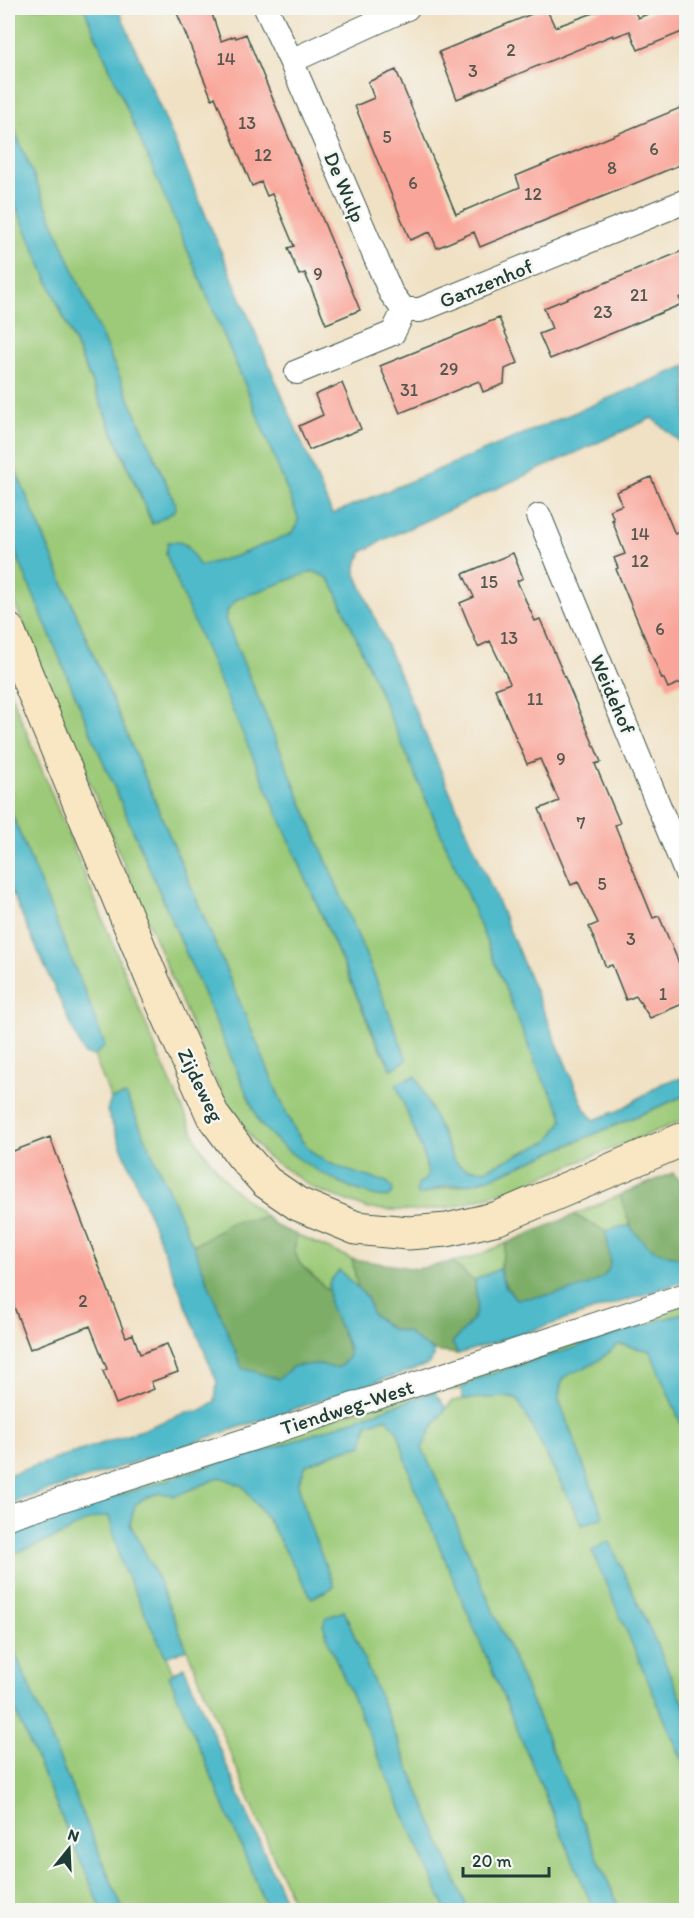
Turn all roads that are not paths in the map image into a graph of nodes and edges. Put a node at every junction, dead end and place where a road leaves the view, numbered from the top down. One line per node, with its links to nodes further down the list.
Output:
1 (266, 8): 3 (street, De Wulp)
2 (407, 8): 3 (street)
3 (291, 61): 5 (street, De Wulp)
4 (687, 201): 5 (street, Ganzenhof)
5 (404, 310): 6 (street)
6 (297, 372)
7 (539, 516): 9 (street, Weidehof)
8 (8, 630): 11 (main road, Zijdeweg)
9 (681, 839): 10 (street, Weidehof)
10 (687, 872)
11 (687, 1138)
12 (687, 1295): 13 (street, Tiendweg-West)
13 (8, 1517)

